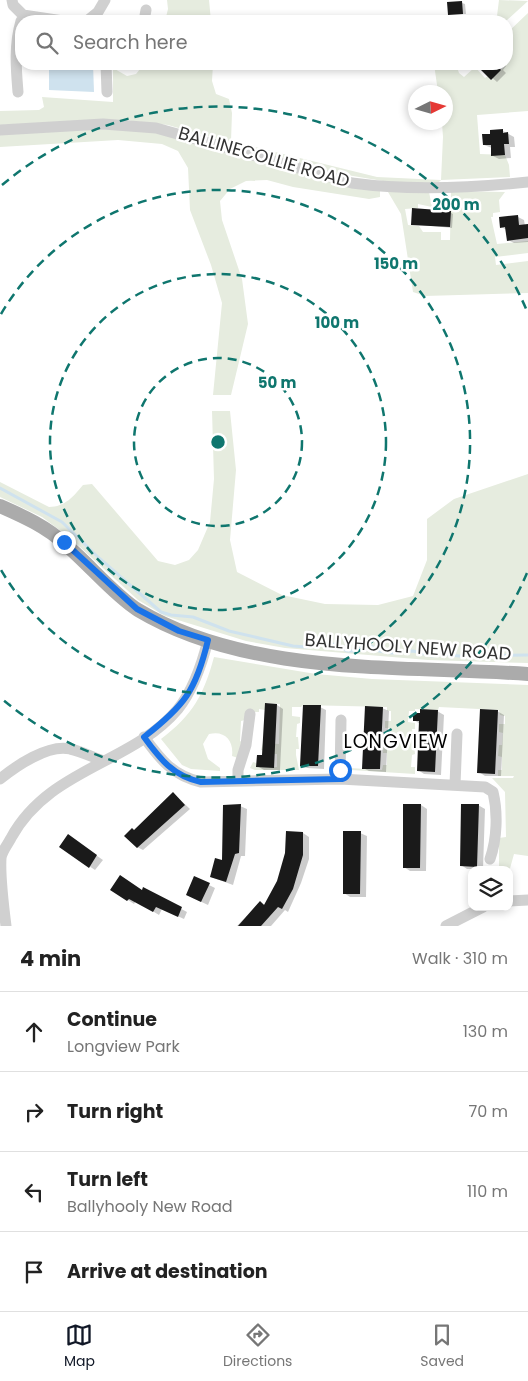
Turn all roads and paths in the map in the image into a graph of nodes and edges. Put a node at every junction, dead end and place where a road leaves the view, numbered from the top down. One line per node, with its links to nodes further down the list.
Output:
1 (12, 0): 3 (street)
2 (104, 0): 4 (street)
3 (19, 15)
4 (100, 15)
5 (17, 70): 7 (street)
6 (106, 70): 8 (street)
7 (18, 92)
8 (107, 92)
9 (0, 130): 10 (street, BALLINECOLLIE ROAD)
10 (528, 182)
11 (0, 506): 12 (main road, BALLYHOOLY NEW ROAD)
12 (208, 640): 13 (main road, BALLYHOOLY NEW ROAD); 17 (street)
13 (528, 674)
14 (250, 714): 21 (street)
15 (340, 720): 20 (street)
16 (457, 734): 22 (street)
17 (144, 737): 18 (street); 21 (street)
18 (103, 761): 19 (street); 27 (street)
19 (0, 779)
20 (340, 779): 21 (street); 22 (street)
21 (238, 781)
22 (455, 784): 23 (street)
23 (490, 859)
24 (513, 900): 25 (street)
25 (528, 900)
26 (475, 911): 28 (street)
27 (6, 926)
28 (446, 926)

